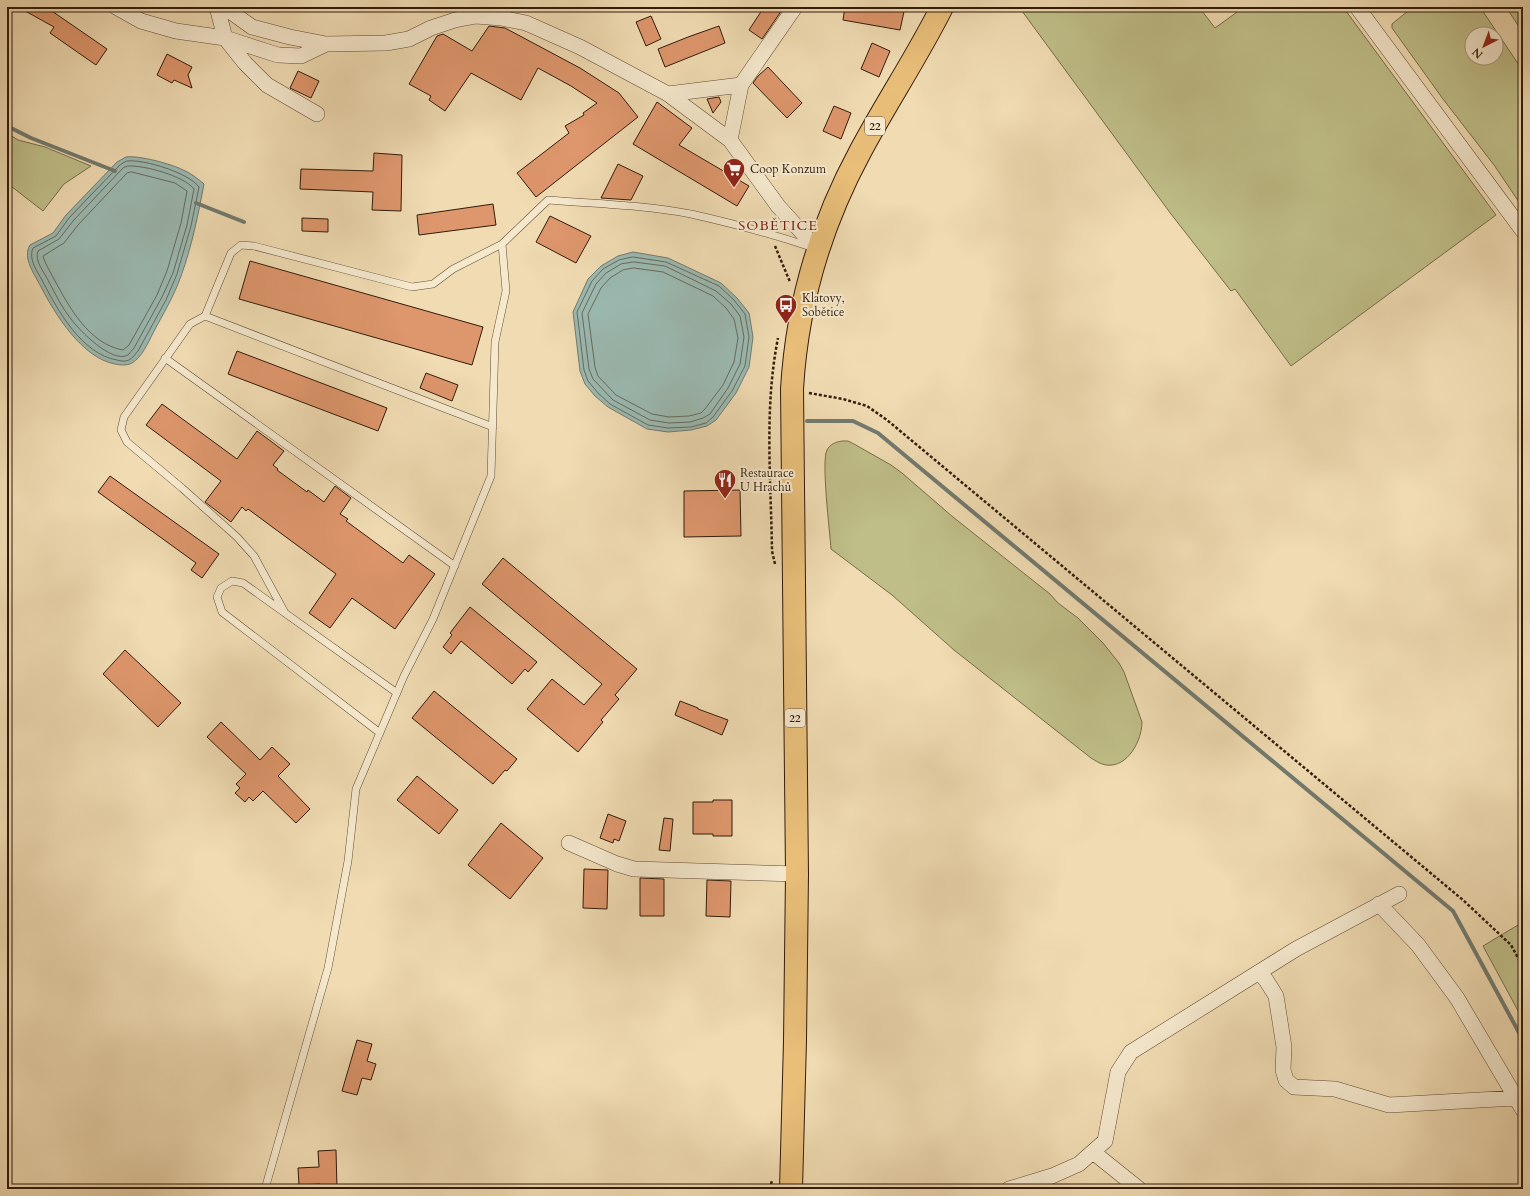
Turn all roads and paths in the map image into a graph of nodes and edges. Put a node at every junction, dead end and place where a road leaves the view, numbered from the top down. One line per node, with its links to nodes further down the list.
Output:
1 (116, 7): 7 (street)
2 (217, 7): 7 (street)
3 (224, 7): 8 (street)
4 (795, 7): 9 (street)
5 (942, 7): 15 (main road, 22)
6 (1357, 7): 13 (street)
7 (224, 38): 8 (street); 11 (street)
8 (326, 44): 10 (street)
9 (741, 84): 10 (street); 12 (street)
10 (668, 94): 12 (street)
11 (317, 114)
12 (730, 140): 15 (street)
13 (1523, 231)
14 (502, 244): 15 (lane); 16 (lane); 19 (lane)
15 (817, 249): 27 (main road, 22)
16 (205, 316): 17 (lane); 19 (lane)
17 (165, 358): 22 (lane); 23 (lane)
18 (803, 393): 30 (path)
19 (493, 427): 22 (lane)
20 (771, 480): 21 (path)
21 (775, 564)
22 (455, 566): 24 (lane)
23 (285, 613): 24 (lane); 25 (lane)
24 (397, 693): 25 (lane)
25 (380, 733): 35 (lane)
26 (570, 843): 27 (street)
27 (797, 874): 36 (main road, 22)
28 (1399, 894): 29 (street)
29 (1380, 904): 31 (street); 32 (street)
30 (1523, 967)
31 (1259, 972): 32 (street); 33 (street)
32 (1519, 1104)
33 (1092, 1152): 34 (street); 37 (street)
34 (1017, 1188)
35 (265, 1189)
36 (791, 1189)
37 (1139, 1189)

